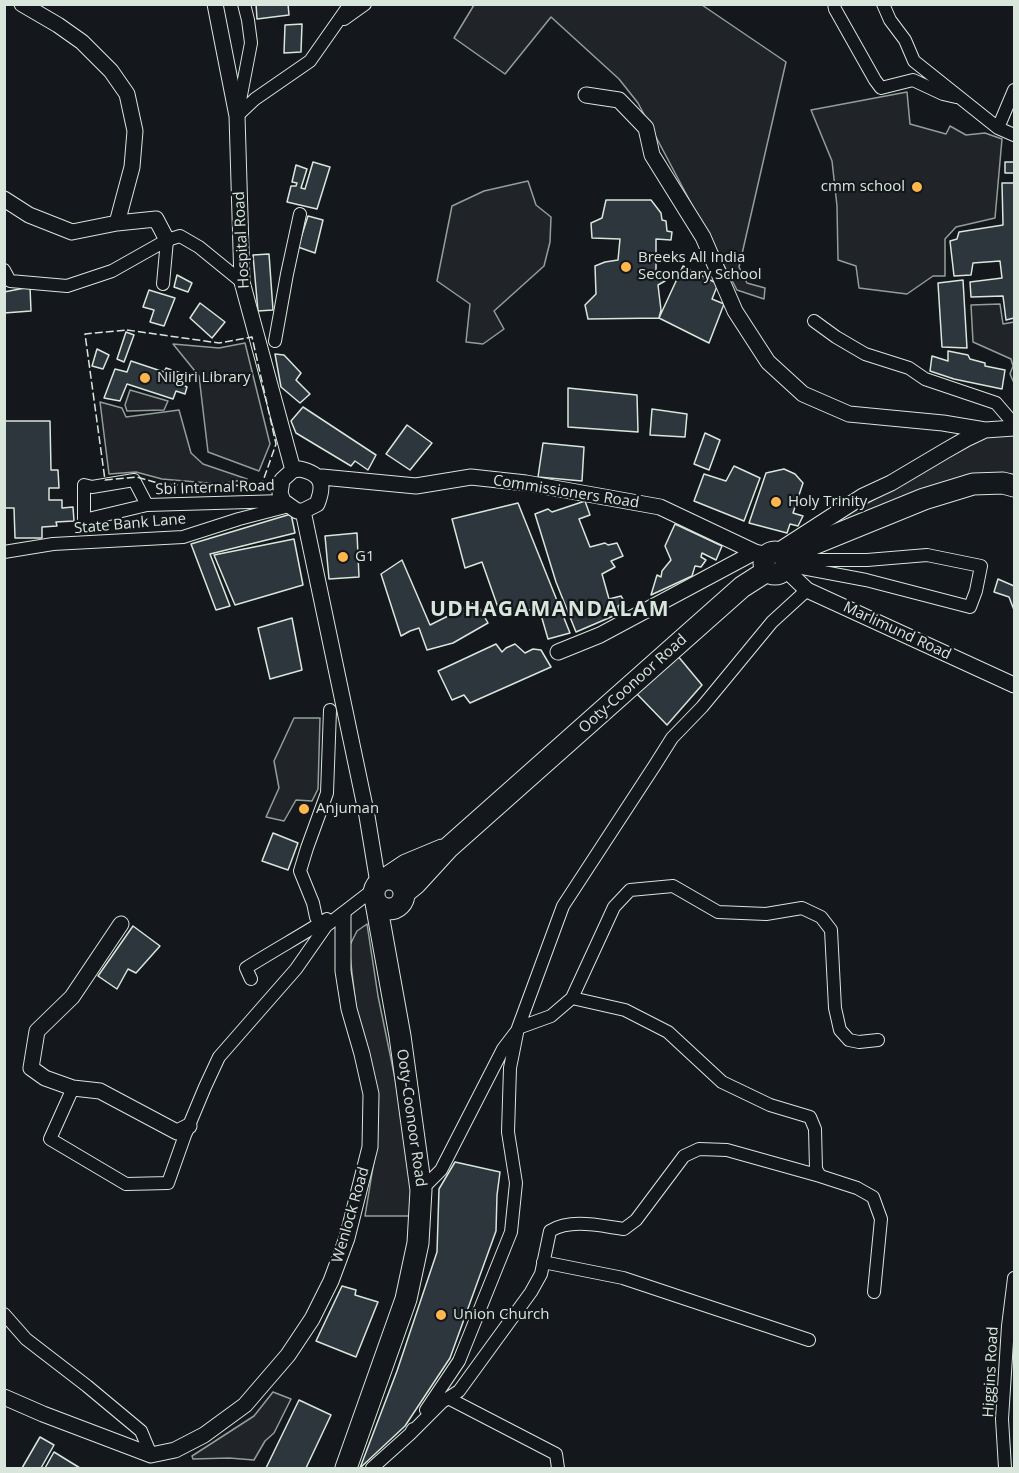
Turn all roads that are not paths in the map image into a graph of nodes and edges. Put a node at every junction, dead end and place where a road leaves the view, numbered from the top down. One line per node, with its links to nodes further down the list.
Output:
1 (22, 4): 17 (street)
2 (215, 4): 12 (street, Hospital Road)
3 (244, 4): 12 (street)
4 (350, 4): 8 (street)
5 (365, 4): 8 (street)
6 (834, 4): 11 (street)
7 (883, 4): 11 (street)
8 (336, 24): 12 (street)
9 (1014, 90): 13 (street)
10 (586, 95): 25 (street)
11 (963, 99): 13 (street)
12 (237, 116): 20 (street, Hospital Road)
13 (998, 128): 14 (street)
14 (1014, 135)
15 (4, 199): 17 (street)
16 (300, 214): 23 (street)
17 (117, 223): 18 (street)
18 (167, 240): 19 (street); 20 (street); 21 (street)
19 (4, 270)
20 (242, 282): 26 (street, Hospital Road)
21 (162, 284)
22 (814, 321): 24 (street)
23 (275, 341)
24 (1014, 426): 25 (street)
25 (985, 430): 32 (street)
26 (293, 470): 27 (street); 30 (street)
27 (319, 478): 30 (street); 32 (street, Commissioners Road)
28 (1014, 486): 32 (highway, Ooty-Coonoor Road)
29 (147, 505): 29 (street, Sbi Internal Road); 30 (street, Sbi Internal Road)
30 (292, 506): 31 (street, State Bank Lane); 37 (street)
31 (4, 552)
32 (776, 560): 32 (street); 33 (street, Marlimund Road); 34 (street); 37 (highway, Ooty-Coonoor Road)
33 (807, 590): 35 (street, Marlimund Road); 43 (street)
34 (558, 652)
35 (1014, 685)
36 (330, 710): 40 (street)
37 (386, 892): 38 (street); 48 (highway, Ooty-Coonoor Road)
38 (343, 915): 40 (street); 46 (street); 57 (street, Wenlock Road)
39 (121, 924): 45 (street)
40 (320, 924): 41 (street)
41 (251, 979)
42 (572, 998): 43 (street); 44 (street); 47 (street)
43 (518, 1028): 48 (street); 56 (street)
44 (878, 1040)
45 (73, 1088): 46 (street); 46 (street)
46 (189, 1126)
47 (820, 1176): 49 (street); 51 (street)
48 (422, 1190): 58 (highway, Ooty-Coonoor Road)
49 (543, 1262): 53 (street); 55 (street)
50 (1014, 1278): 61 (street, Higgins Road)
51 (874, 1292)
52 (4, 1314): 57 (street)
53 (809, 1340)
54 (4, 1397): 57 (street)
55 (448, 1398): 56 (street); 60 (street)
56 (410, 1434): 59 (street)
57 (151, 1455)
58 (346, 1468)
59 (372, 1468)
60 (558, 1468)
61 (1005, 1468)

